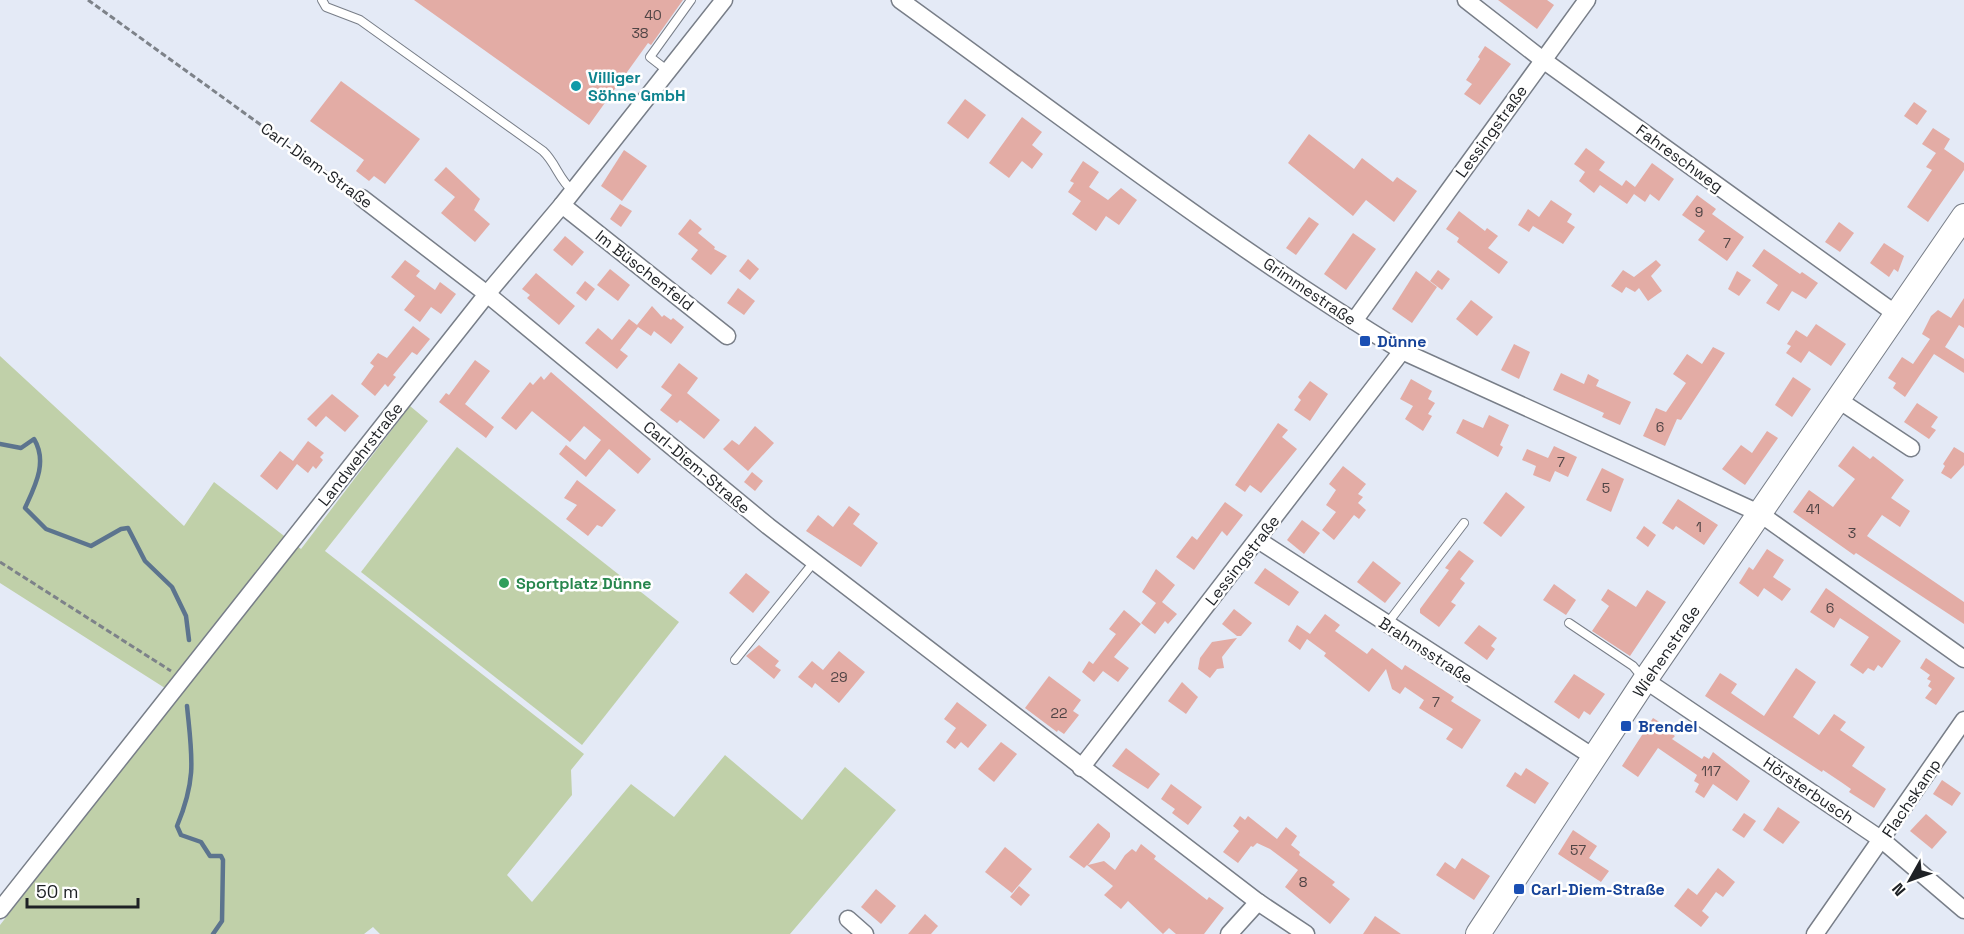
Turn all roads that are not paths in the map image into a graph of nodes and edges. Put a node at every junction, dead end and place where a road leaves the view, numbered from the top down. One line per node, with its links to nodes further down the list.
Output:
1 (322, 0): 9 (lane)
2 (691, 0): 8 (lane)
3 (724, 0): 8 (street, Landwehrstraße)
4 (900, 0): 15 (street, Grimmestraße)
5 (1466, 0): 7 (street, Fahreschweg)
6 (1587, 0): 7 (street, Lessingstraße)
7 (1543, 60): 14 (street, Fahreschweg); 15 (street, Lessingstraße)
8 (668, 71): 9 (street, Landwehrstraße)
9 (573, 191): 11 (street, Landwehrstraße)
10 (362, 198): 13 (street, Carl-Diem-Straße)
11 (562, 205): 13 (street, Landwehrstraße); 16 (street, Im Büschenfeld)
12 (1964, 216): 14 (street, Wiehenstraße)
13 (487, 294): 23 (street, Carl-Diem-Straße); 34 (street, Landwehrstraße)
14 (1896, 314): 18 (street, Wiehenstraße)
15 (1354, 321): 17 (street, Grimmestraße)
16 (727, 336)
17 (1402, 351): 20 (street, Grimmestraße); 22 (street, Lessingstraße)
18 (1837, 399): 19 (street); 20 (street, Wiehenstraße)
19 (1911, 448)
20 (1759, 513): 26 (street); 28 (street, Wiehenstraße)
21 (1464, 524): 25 (lane)
22 (1258, 540): 25 (street, Brahmsstraße); 31 (street, Lessingstraße)
23 (814, 562): 27 (lane); 31 (street, Carl-Diem-Straße)
24 (1569, 623): 28 (lane)
25 (1387, 625): 30 (street, Brahmsstraße)
26 (1964, 659)
27 (735, 660)
28 (1646, 680): 30 (street, Wiehenstraße); 32 (street, Hörsterbusch)
29 (1964, 720): 32 (street, Flachskamp)
30 (1594, 758): 40 (street, Wiehenstraße)
31 (1080, 768): 33 (street, Carl-Diem-Straße)
32 (1882, 840): 35 (street, Hörsterbusch); 41 (street, Flachskamp)
33 (1258, 902): 38 (street); 39 (street, Carl-Diem-Straße)
34 (0, 910)
35 (1964, 910)
36 (848, 919): 37 (street)
37 (866, 934)
38 (1229, 934)
39 (1306, 934)
40 (1478, 934)
41 (1815, 934)

